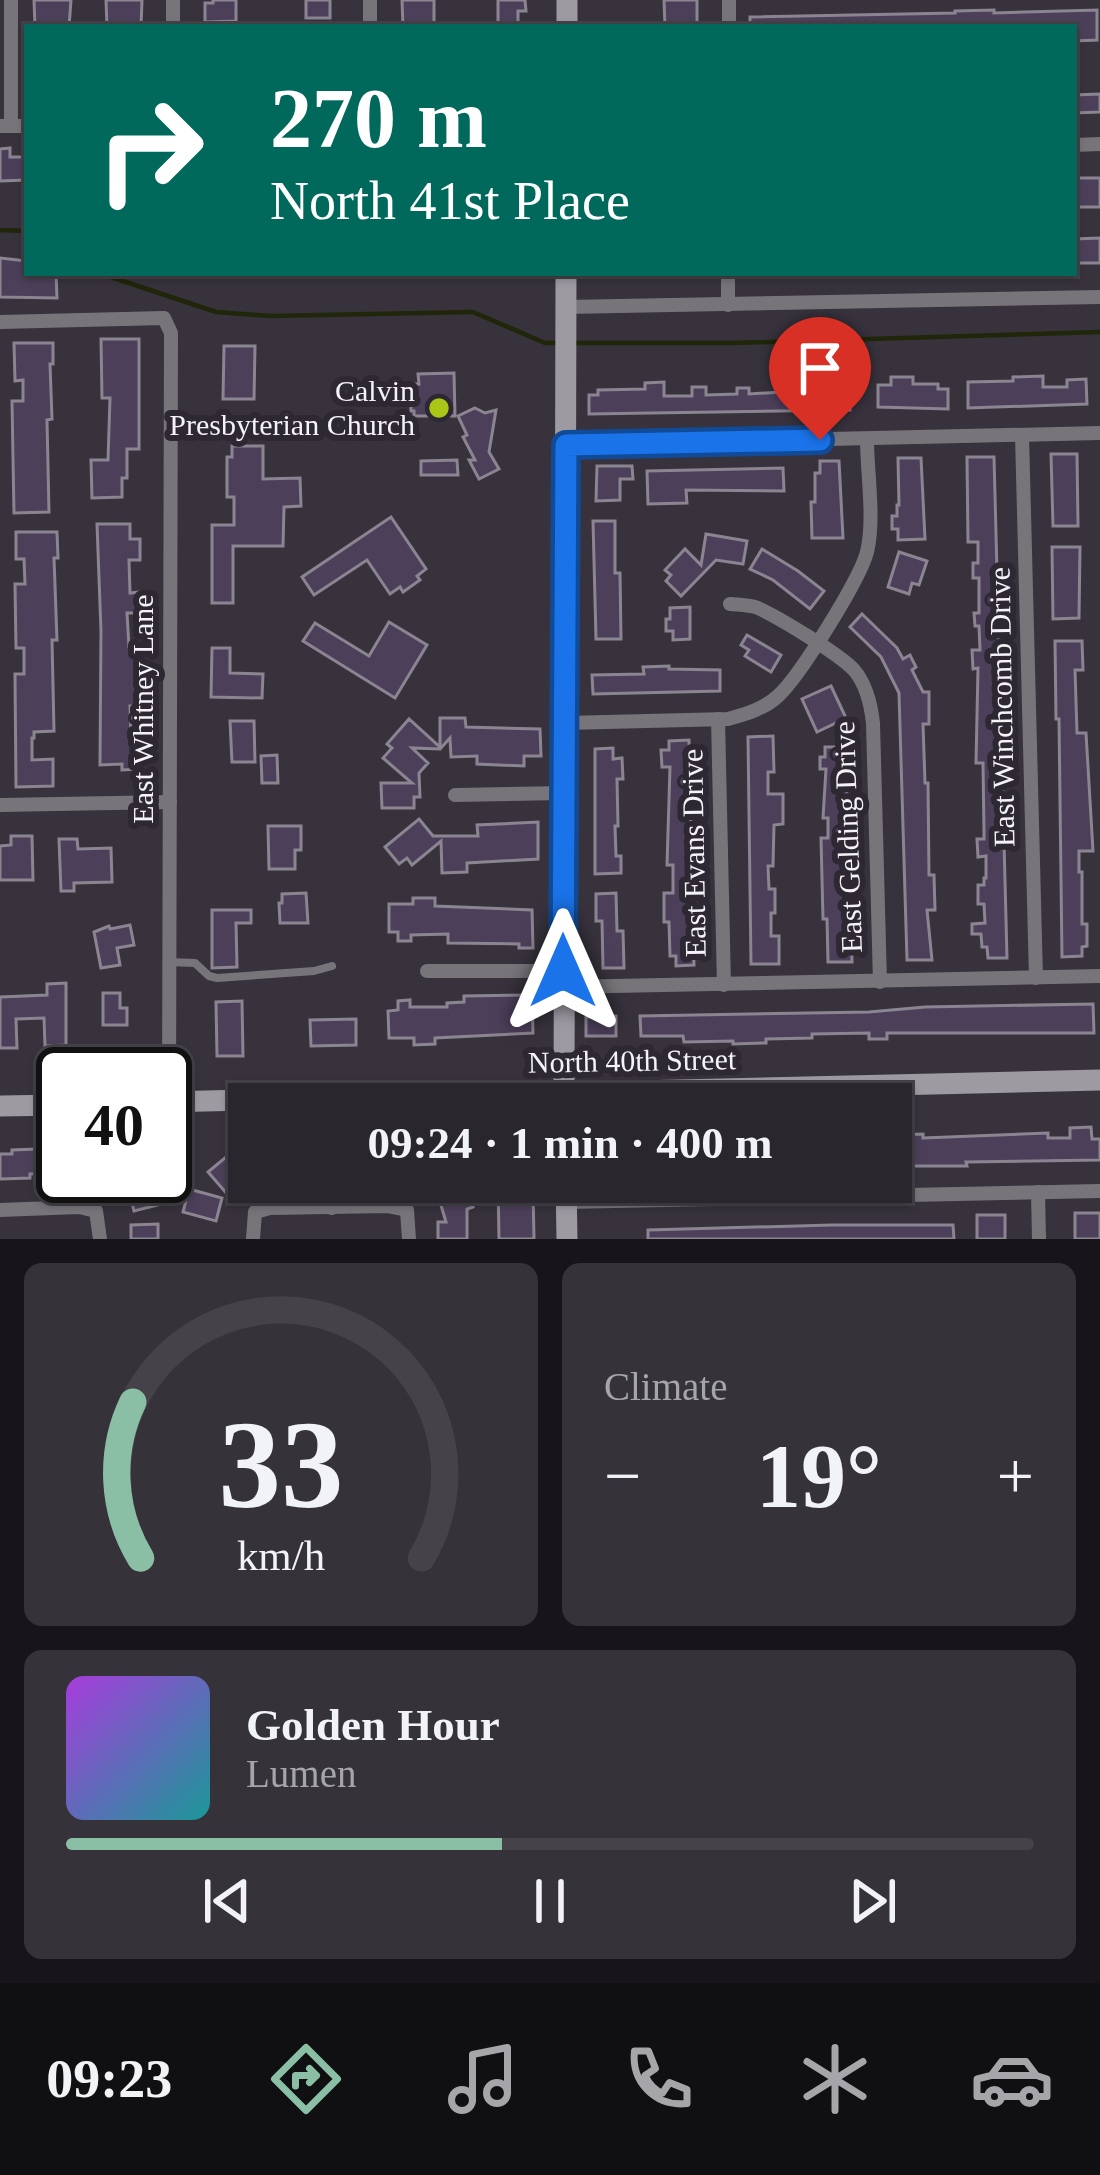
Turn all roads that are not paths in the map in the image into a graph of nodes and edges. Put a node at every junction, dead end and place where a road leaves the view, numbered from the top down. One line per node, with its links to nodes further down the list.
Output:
1 (11, 0): 2 (street)
2 (12, 126)
3 (566, 276): 7 (main road)
4 (728, 276): 6 (street)
5 (1100, 297): 6 (street)
6 (728, 305): 7 (street)
7 (566, 314): 12 (main road)
8 (0, 322): 19 (street, East Whitney Lane)
9 (1100, 434): 10 (street)
10 (1022, 435): 11 (street); 25 (street, East Winchcomb Drive)
11 (867, 439): 12 (street); 14 (street)
12 (566, 445): 16 (main road)
13 (730, 604): 14 (street, East Gelding Drive)
14 (817, 644): 15 (street); 27 (street, East Gelding Drive)
15 (718, 719): 16 (street); 28 (street, East Evans Drive)
16 (565, 723): 17 (main road)
17 (564, 793): 18 (street); 26 (main road)
18 (455, 795)
19 (170, 802): 20 (street); 21 (street, East Whitney Lane)
20 (0, 806)
21 (168, 962): 22 (lane); 29 (street, East Whitney Lane)
22 (332, 966)
23 (427, 971): 26 (street)
24 (1100, 976): 25 (street)
25 (1036, 978): 27 (street)
26 (563, 979): 28 (street); 31 (main road)
27 (880, 982): 28 (street)
28 (724, 985)
29 (167, 1047)
30 (1100, 1080): 32 (main road, North 40th Street)
31 (564, 1083)
32 (912, 1086)
33 (192, 1102): 34 (main road, North 40th Street)
34 (228, 1102)
35 (36, 1105): 36 (main road)
36 (0, 1106)
37 (1100, 1191): 39 (street)
38 (912, 1192): 39 (street)
39 (1038, 1192): 48 (street)
40 (332, 1203): 42 (street)
41 (566, 1203): 47 (main road)
42 (332, 1208): 45 (street); 46 (street)
43 (0, 1210): 44 (street)
44 (100, 1239)
45 (253, 1239)
46 (410, 1239)
47 (567, 1239)
48 (1040, 1239)

